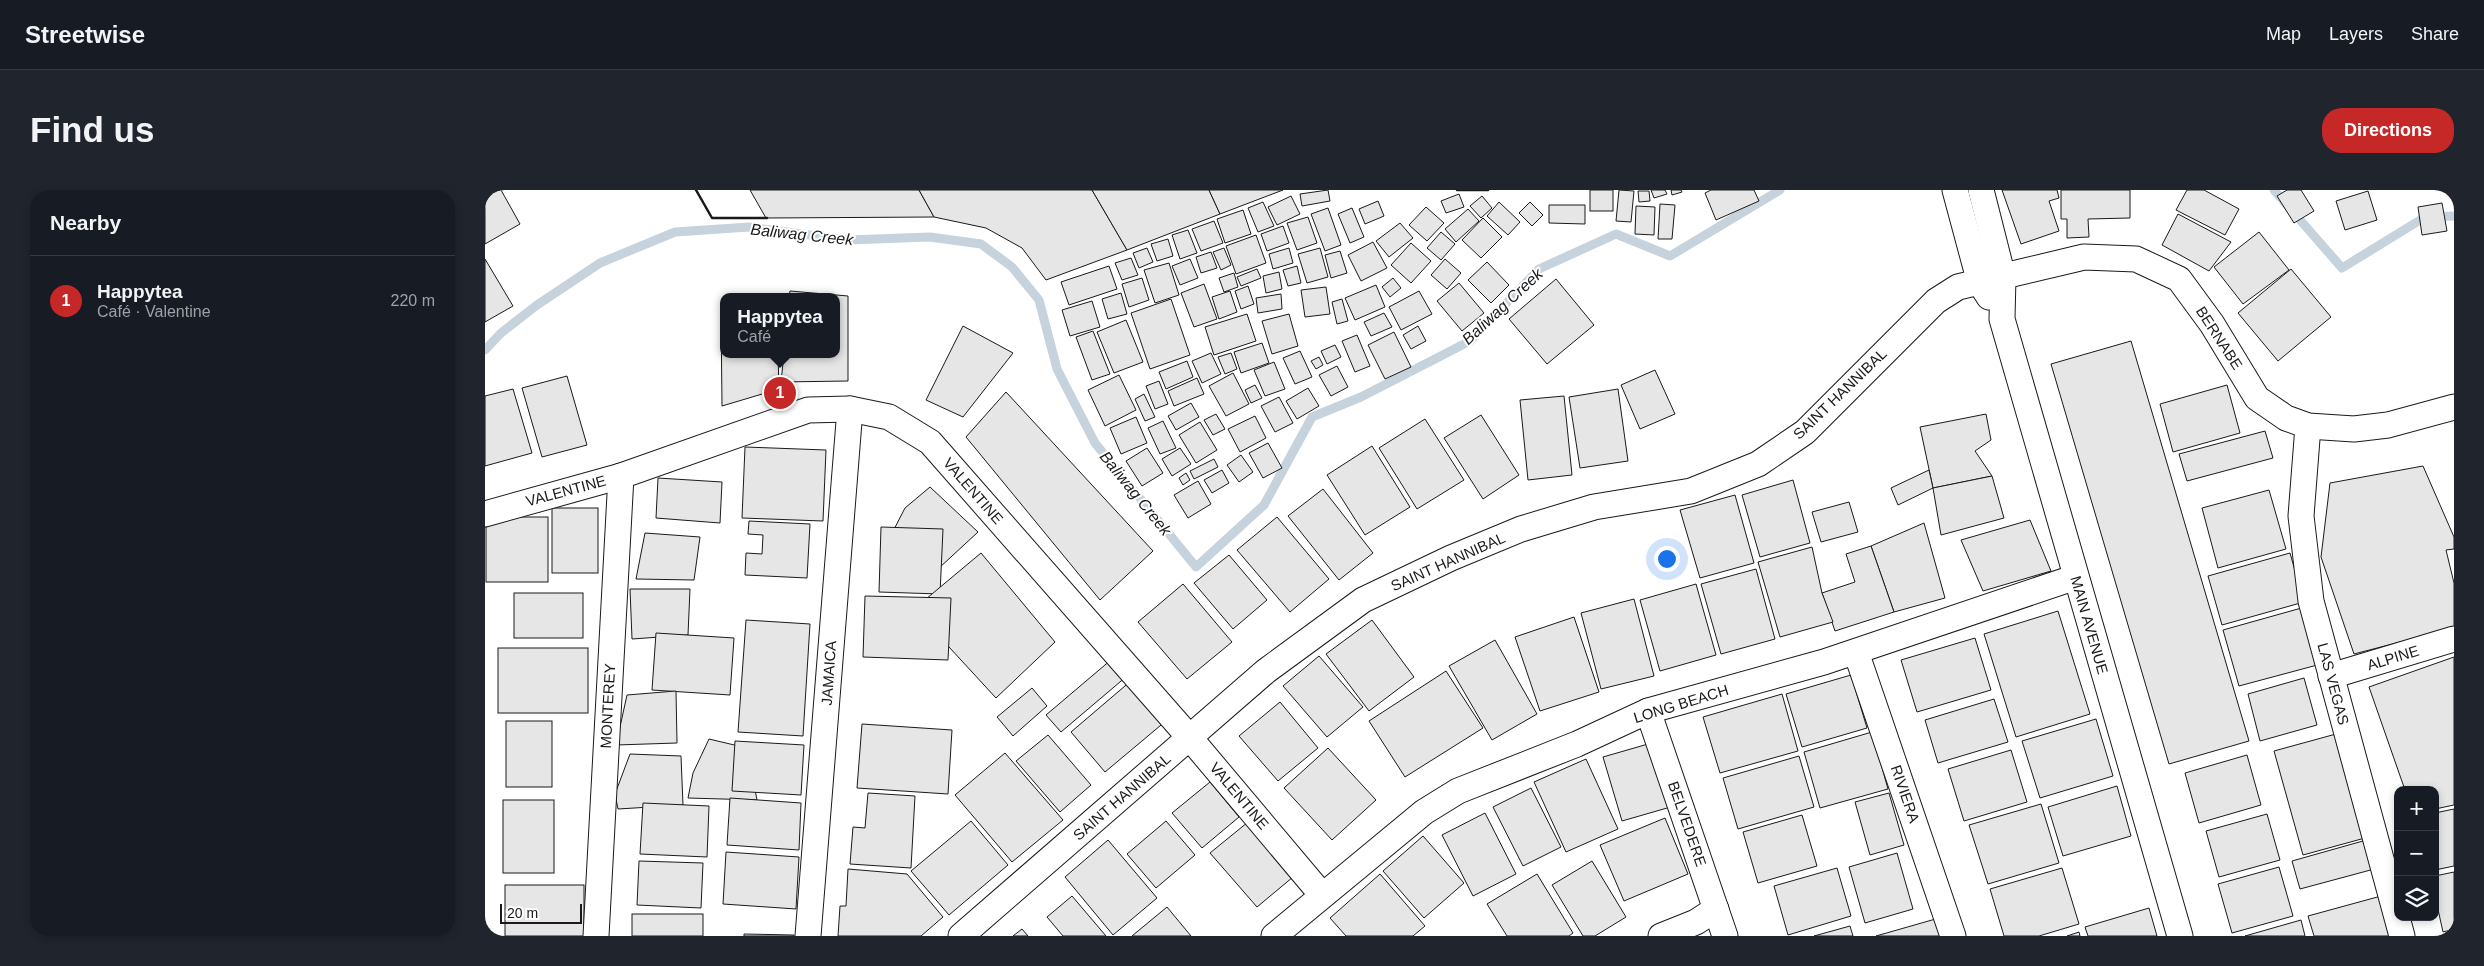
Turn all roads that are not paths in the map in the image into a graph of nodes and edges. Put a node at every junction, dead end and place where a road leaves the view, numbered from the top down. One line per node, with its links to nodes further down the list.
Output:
1 (1955, 190): 3 (street, MAIN AVENUE)
2 (1981, 190): 3 (street, MAIN AVENUE)
3 (1991, 280): 6 (street, BERNABE); 9 (street, MAIN AVENUE); 14 (street, SAINT HANNIBAL)
4 (2454, 407): 6 (street, BERNABE)
5 (850, 409): 7 (street, VALENTINE); 14 (street, VALENTINE); 18 (street, JAMAICA)
6 (2308, 426): 12 (street, LAS VEGAS)
7 (621, 476): 8 (street, VALENTINE); 17 (street, MONTEREY)
8 (485, 514)
9 (2075, 577): 11 (street, LONG BEACH); 24 (street, MAIN AVENUE)
10 (2454, 639): 12 (street, ALPINE)
11 (1856, 652): 13 (street, LONG BEACH); 23 (street, RIVIERA)
12 (2331, 676): 25 (street, LAS VEGAS)
13 (1648, 711): 15 (street, LONG BEACH); 16 (street, BELVEDERE)
14 (1190, 738): 15 (street, VALENTINE); 19 (street, SAINT HANNIBAL)
15 (1322, 895): 20 (street, LONG BEACH)
16 (1716, 908): 21 (street); 22 (street, BELVEDERE)
17 (595, 936)
18 (809, 936)
19 (961, 936)
20 (1274, 936)
21 (1661, 936)
22 (1725, 936)
23 (1953, 936)
24 (2180, 936)
25 (2402, 936)

